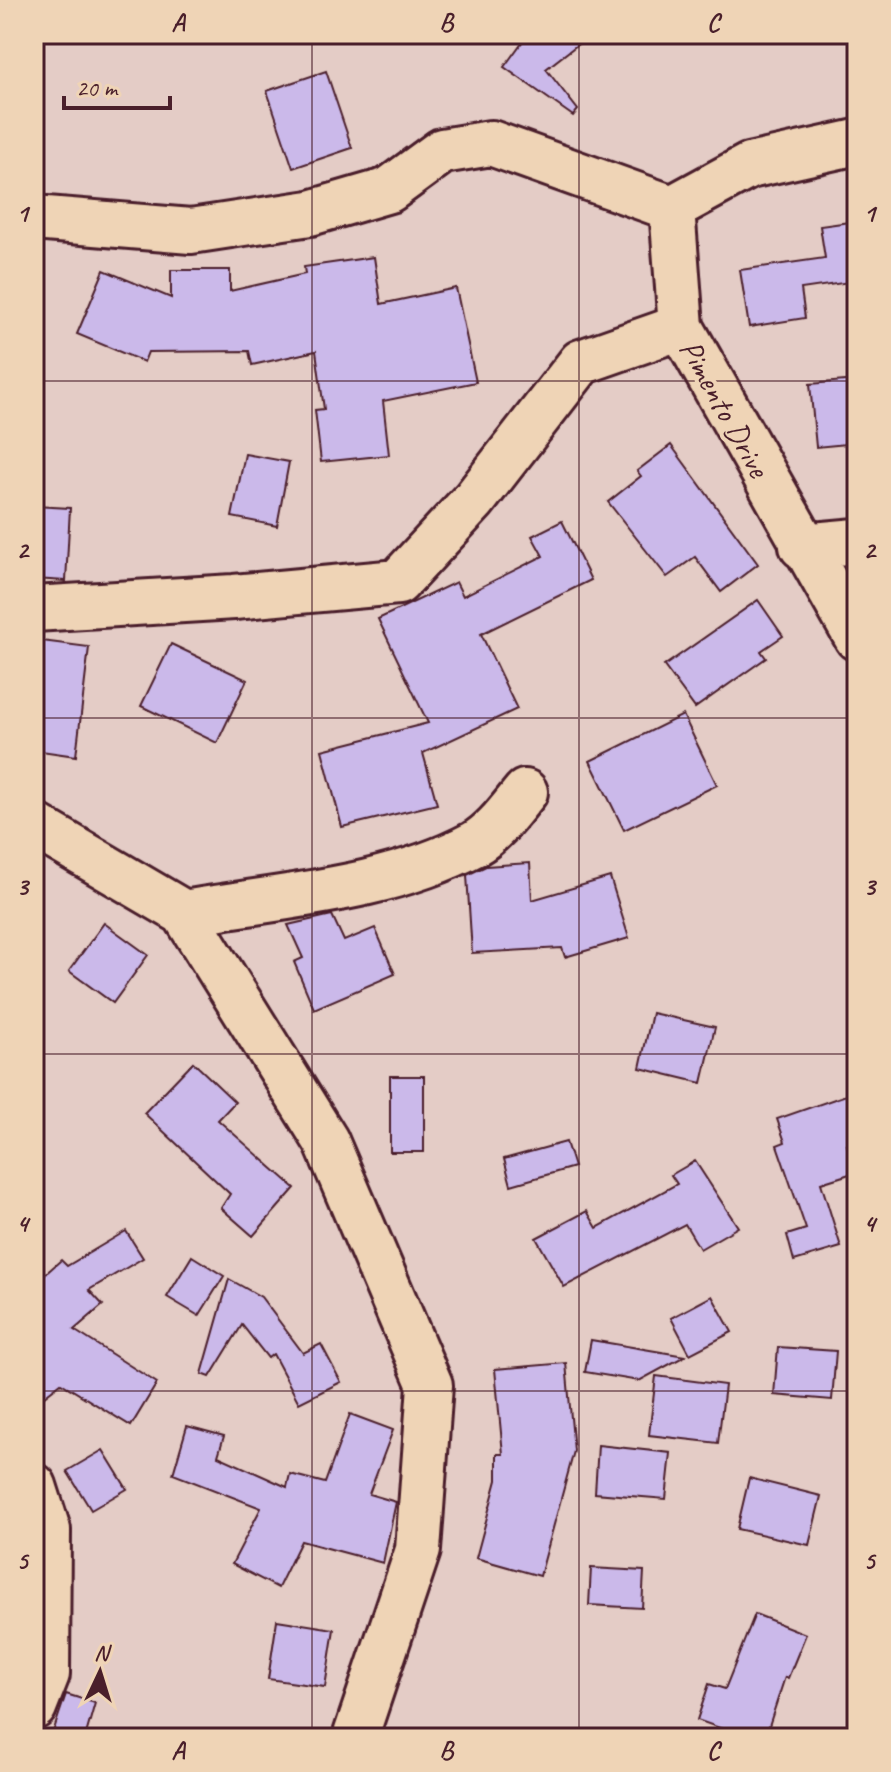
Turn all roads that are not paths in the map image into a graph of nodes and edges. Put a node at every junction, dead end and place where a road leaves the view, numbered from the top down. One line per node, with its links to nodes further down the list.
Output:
1 (857, 142): 2 (street)
2 (672, 208): 3 (street); 4 (street, Pimento Drive)
3 (34, 218)
4 (681, 327): 6 (street, Pimento Drive); 7 (street)
5 (857, 541): 6 (street)
6 (802, 546): 8 (street, Pimento Drive)
7 (34, 609)
8 (857, 638)
9 (525, 792): 11 (street)
10 (34, 825): 11 (street)
11 (184, 913): 14 (street)
12 (34, 1486): 13 (street)
13 (34, 1707)
14 (355, 1738)

